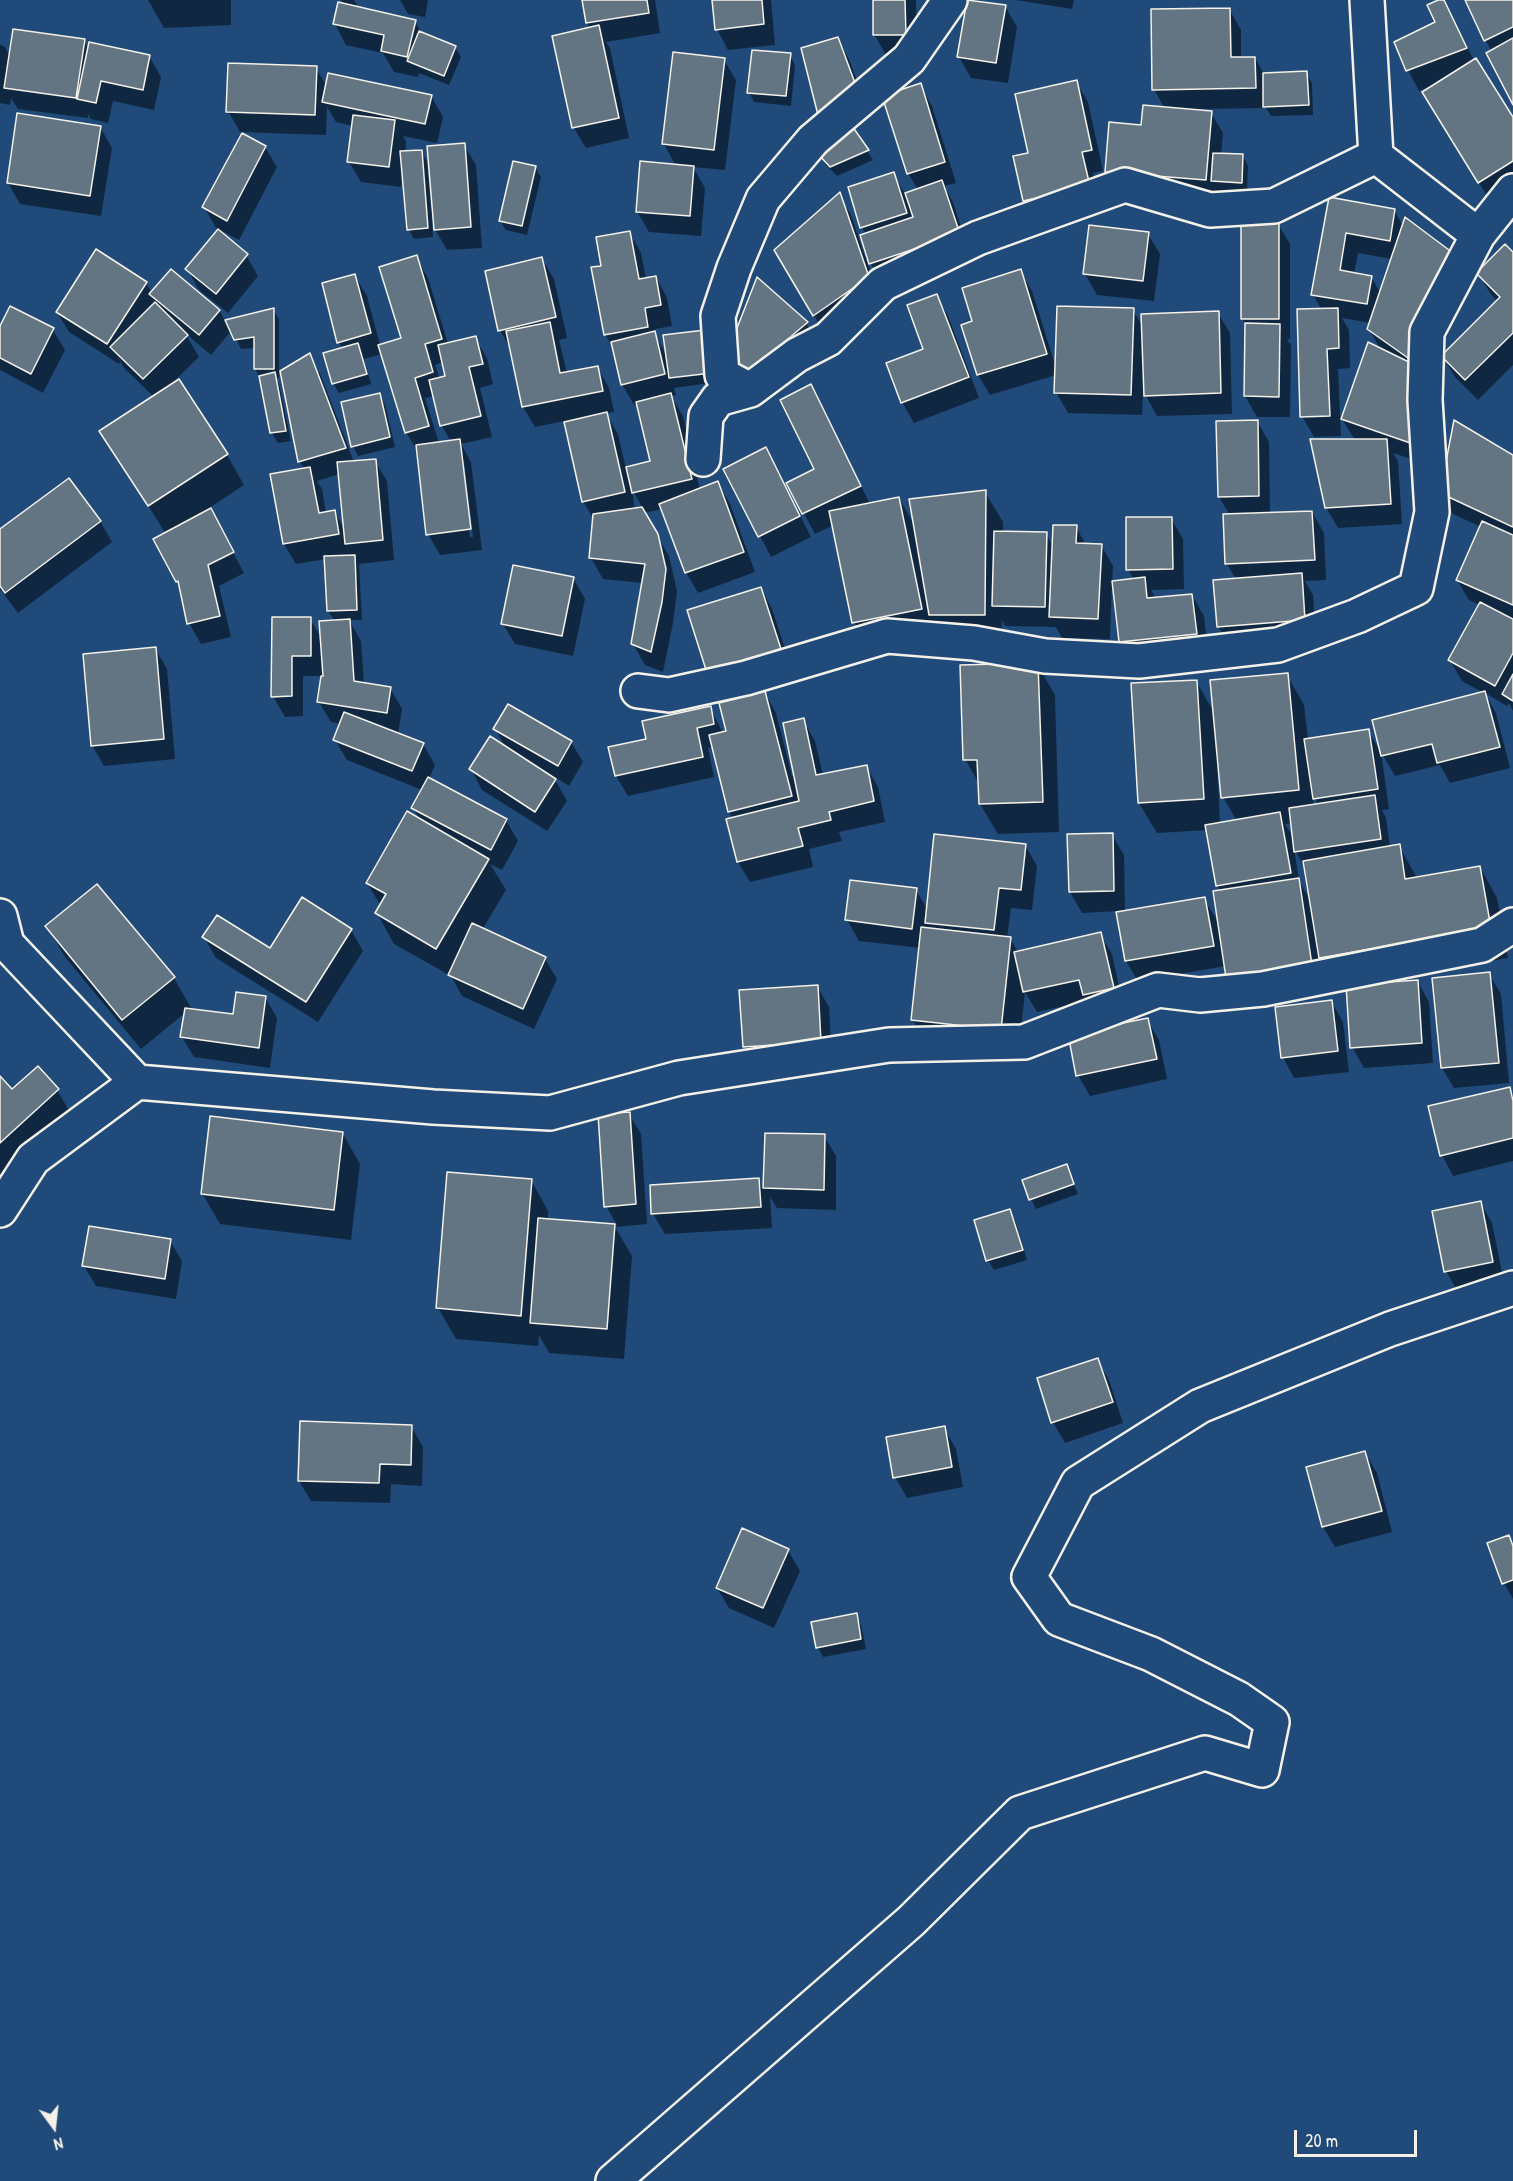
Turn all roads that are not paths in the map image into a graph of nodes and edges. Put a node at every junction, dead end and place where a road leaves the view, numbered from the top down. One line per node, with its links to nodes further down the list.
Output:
1 (950, 0): 6 (street)
2 (1373, 3): 3 (street)
3 (1376, 156): 5 (street); 6 (street)
4 (1513, 191): 5 (street)
5 (1478, 235): 8 (street)
6 (750, 390): 7 (street)
7 (703, 459)
8 (638, 691)
9 (0, 916): 11 (street)
10 (1513, 925): 11 (street)
11 (138, 1083): 12 (street)
12 (0, 1210)
13 (1513, 1288): 14 (street)
14 (612, 2181)

